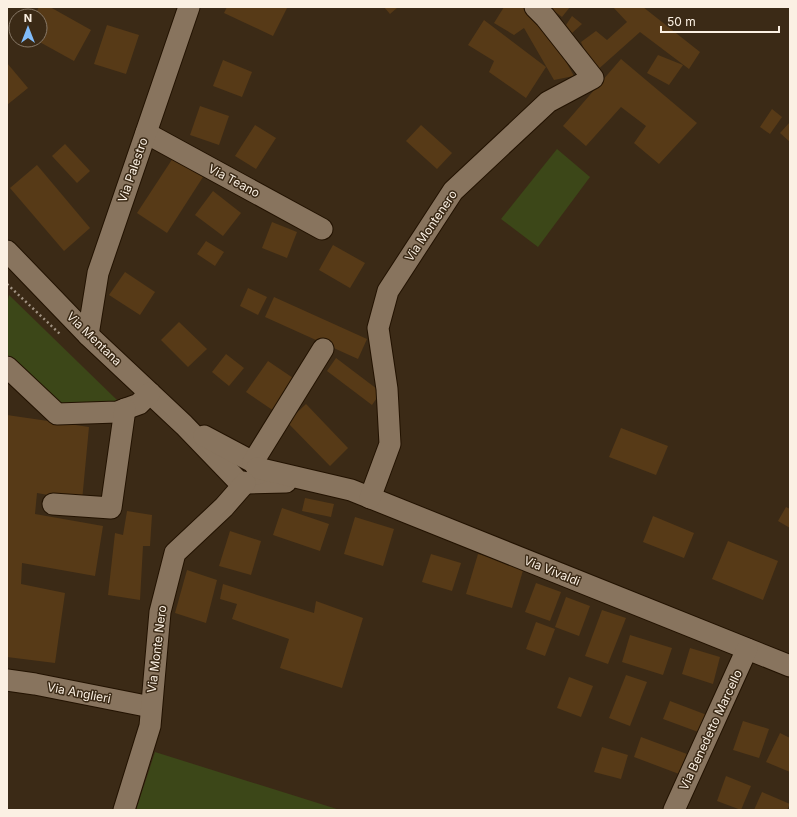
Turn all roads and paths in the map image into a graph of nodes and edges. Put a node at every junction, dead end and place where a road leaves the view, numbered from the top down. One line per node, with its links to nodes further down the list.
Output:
1 (189, 7): 3 (street, Via Palestro)
2 (535, 7): 12 (street, Via Montenero)
3 (146, 133): 4 (street, Via Teano); 6 (street, Via Palestro)
4 (322, 229)
5 (7, 251): 6 (street, Via Mentana)
6 (88, 335): 9 (street, Via Mentana)
7 (323, 349): 11 (street, Via Monte Nero)
8 (7, 367): 10 (street)
9 (150, 393): 10 (street); 11 (street, Via Mentana)
10 (125, 410): 13 (street)
11 (246, 473): 12 (street, Via Vivaldi); 17 (street, Via Monte Nero)
12 (370, 498): 14 (street, Via Vivaldi)
13 (53, 504)
14 (747, 649): 15 (street, Via Vivaldi); 19 (street, Via Benedetto Marcello)
15 (790, 666)
16 (7, 680): 17 (street, Via Anglieri)
17 (151, 707): 18 (street, Via Monte Nero)
18 (124, 810)
19 (674, 810)

